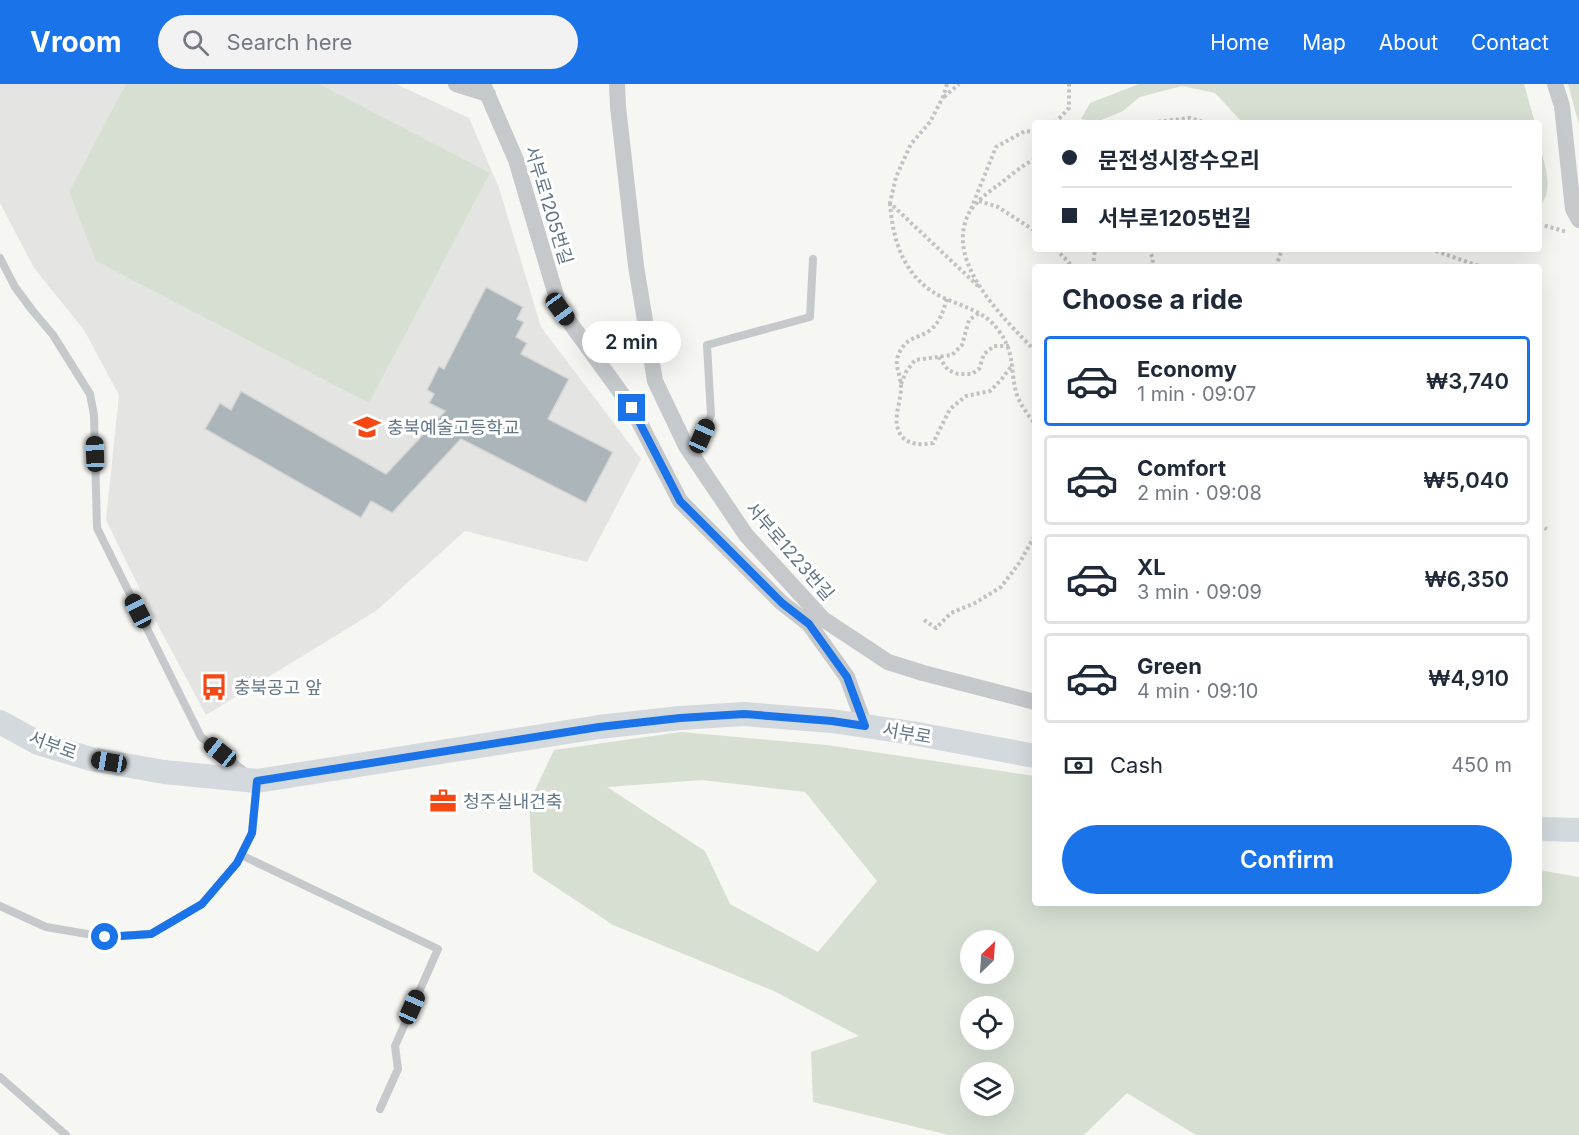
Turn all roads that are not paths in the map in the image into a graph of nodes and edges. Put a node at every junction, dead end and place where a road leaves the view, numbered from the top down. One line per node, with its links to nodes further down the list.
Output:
1 (456, 84): 4 (street, 서부로1205번길)
2 (617, 84): 8 (street, 서부로1223번길)
3 (1555, 84): 5 (street)
4 (485, 89): 10 (street, 서부로1205번길)
5 (1578, 227)
6 (0, 258): 15 (lane)
7 (813, 260): 8 (lane)
8 (693, 456): 9 (street, 서부로1223번길)
9 (750, 538): 10 (street); 11 (street, 서부로1223번길)
10 (731, 552): 13 (street, 서부로1205번길)
11 (1032, 701)
12 (0, 722): 15 (main road, 서부로)
13 (865, 726): 14 (main road, 서부로); 15 (main road, 서부로)
14 (1032, 755)
15 (257, 781): 18 (lane)
16 (1542, 829): 17 (main road)
17 (1579, 830)
18 (241, 855): 19 (lane); 21 (lane)
19 (0, 906)
20 (0, 1077): 22 (lane)
21 (380, 1109)
22 (66, 1135)

